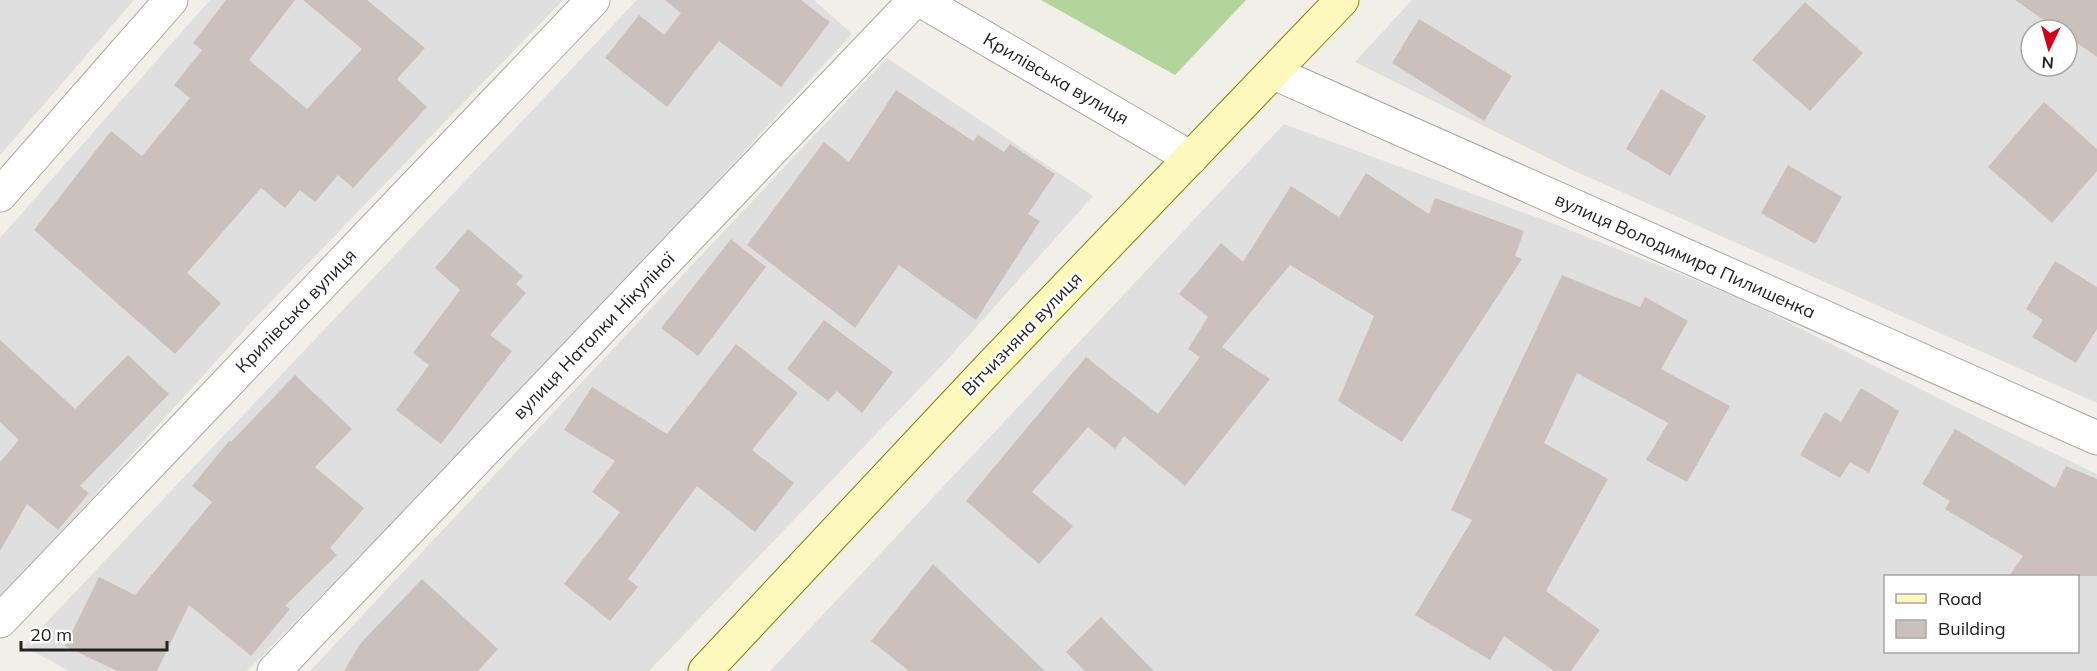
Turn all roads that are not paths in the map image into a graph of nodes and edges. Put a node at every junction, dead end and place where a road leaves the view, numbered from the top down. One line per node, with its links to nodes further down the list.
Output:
1 (171, 0): 8 (street)
2 (593, 0): 10 (street, Крилівська вулиця)
3 (915, 0): 11 (street, вулиця Наталки Нікуліної)
4 (920, 0): 7 (street, Крилівська вулиця)
5 (1342, 0): 6 (street, Вітчизняна вулиця)
6 (1274, 73): 7 (street, Вітчизняна вулиця); 9 (street, вулиця Володимира Пилишенка)
7 (1191, 158): 12 (street, Вітчизняна вулиця)
8 (0, 195)
9 (2097, 438)
10 (0, 621)
11 (274, 671)
12 (705, 671)

